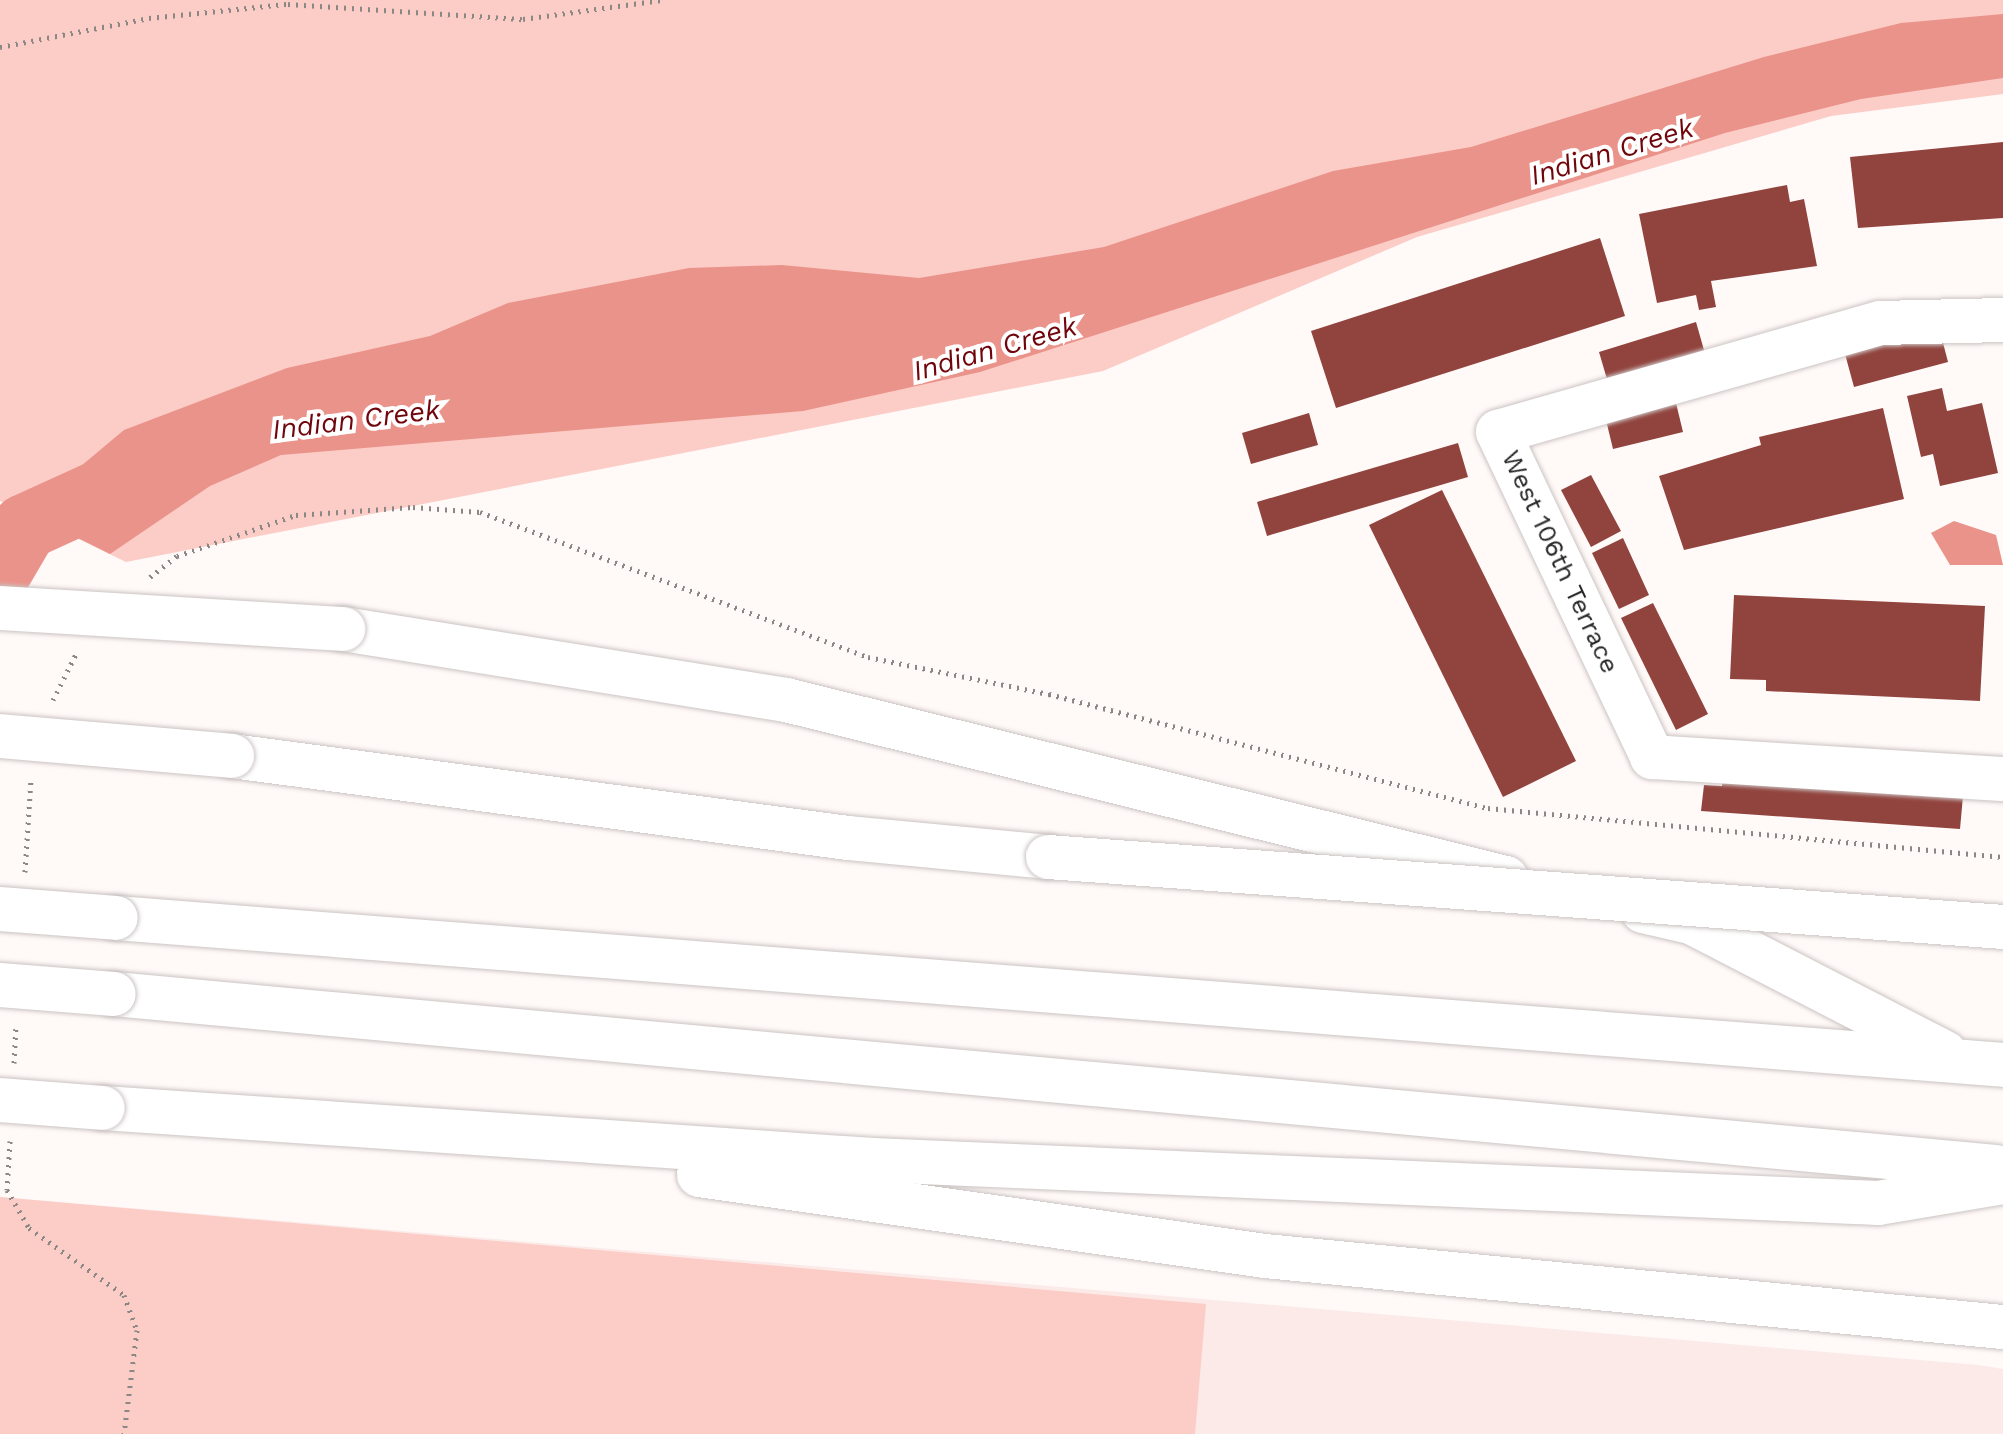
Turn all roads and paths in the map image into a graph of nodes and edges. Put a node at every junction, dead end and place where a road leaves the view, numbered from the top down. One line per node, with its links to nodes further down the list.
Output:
1 (662, 0): 2 (path)
2 (0, 47)
3 (2003, 320): 6 (main road, West 106th Terrace)
4 (0, 608): 10 (main road, bridge)
5 (0, 736): 8 (main road, bridge)
6 (2003, 779)
7 (0, 909): 10 (main road, bridge)
8 (2003, 927)
9 (0, 985): 13 (main road, bridge)
10 (1982, 1063)
11 (0, 1100): 12 (main road, bridge)
12 (372, 1128): 14 (main road); 15 (main road)
13 (2003, 1168)
14 (2003, 1182)
15 (2003, 1327)

